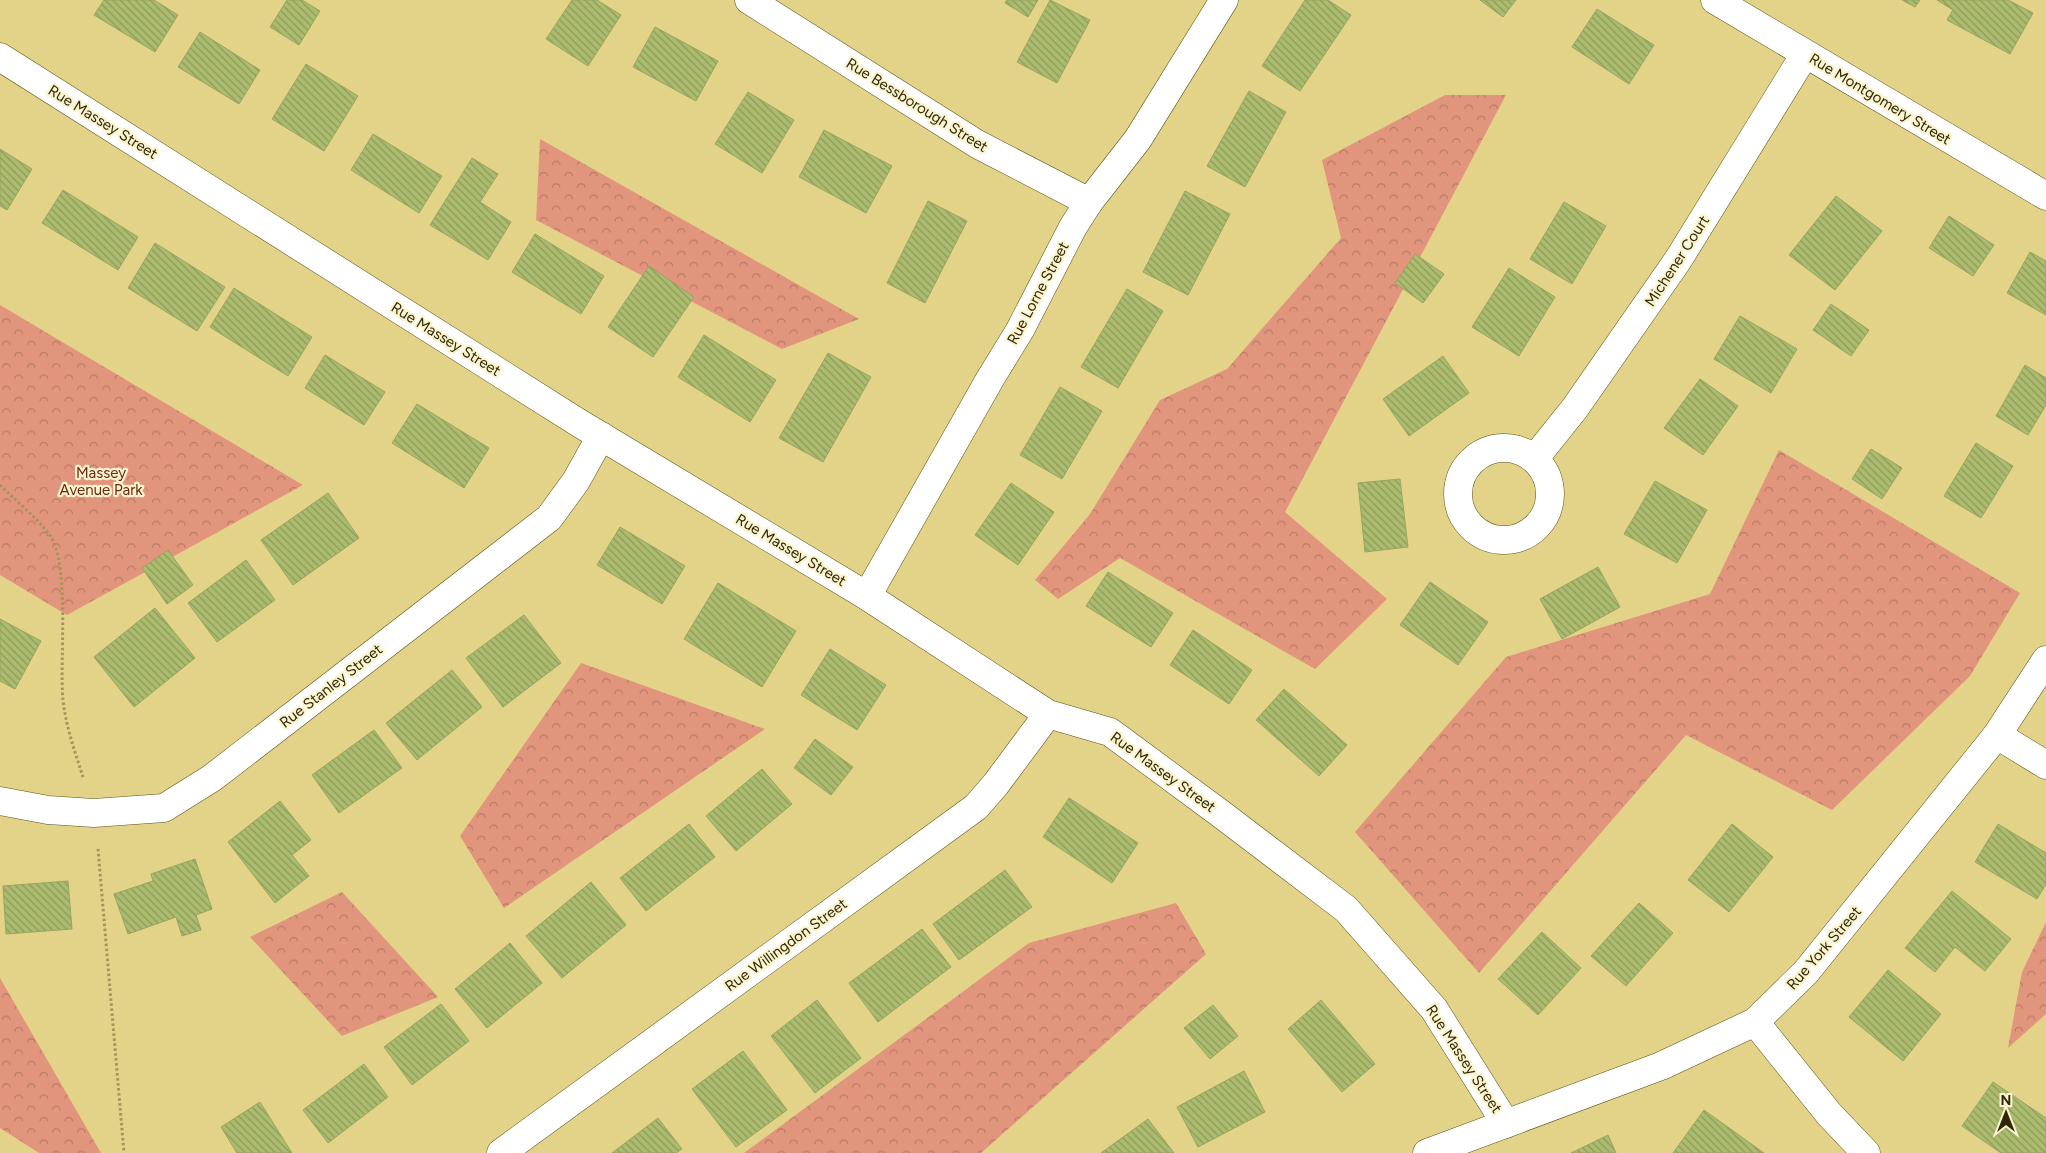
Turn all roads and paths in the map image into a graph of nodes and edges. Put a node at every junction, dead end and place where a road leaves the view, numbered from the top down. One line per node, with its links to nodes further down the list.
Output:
1 (748, 0): 7 (street, Rue Bessborough Street)
2 (1224, 0): 7 (street, Rue Lorne Street)
3 (1715, 0): 4 (street, Rue Montgomery Street)
4 (1805, 54): 6 (street, Rue Montgomery Street); 9 (street, Michener Court)
5 (0, 57): 8 (street, Rue Massey Street)
6 (2046, 196)
7 (1089, 202): 11 (street, Rue Lorne Street)
8 (601, 436): 11 (street, Rue Massey Street); 17 (street, Rue Stanley Street)
9 (1534, 458)
10 (0, 485): 16 (path)
11 (867, 596): 13 (street, Rue Massey Street)
12 (2046, 660): 14 (street, Rue York Street)
13 (1048, 714): 20 (street, Rue Massey Street); 22 (street, Rue Willingdon Street)
14 (1997, 735): 15 (street); 19 (street, Rue York Street)
15 (2046, 765)
16 (83, 777)
17 (0, 801)
18 (98, 849): 21 (path)
19 (1755, 1022): 20 (street, Rue York Street); 24 (street)
20 (1506, 1124): 23 (street, Rue York Street)
21 (124, 1153)
22 (502, 1153)
23 (1427, 1153)
24 (1866, 1153)

